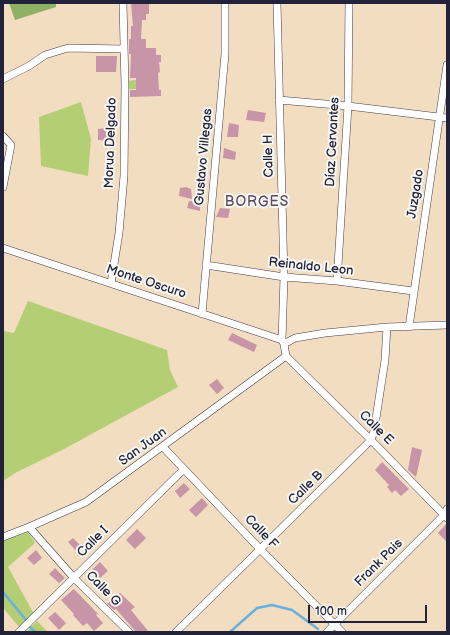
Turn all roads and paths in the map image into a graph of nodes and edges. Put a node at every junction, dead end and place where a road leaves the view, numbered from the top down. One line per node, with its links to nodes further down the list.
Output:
1 (123, 3): 5 (street, Morua Delgado)
2 (225, 3): 14 (street, Gustavo Villegas)
3 (277, 3): 8 (street, Calle H)
4 (349, 3): 9 (street, Díaz Cervantes)
5 (124, 49): 7 (street); 17 (street, Morua Delgado)
6 (447, 66): 10 (street, Juzgado)
7 (3, 79)
8 (279, 100): 9 (street); 15 (street, Calle H)
9 (348, 106): 10 (street); 16 (street, Díaz Cervantes)
10 (443, 118): 18 (street, Juzgado)
11 (3, 136): 12 (street)
12 (3, 187)
13 (3, 248): 17 (street, Monte Oscuro)
14 (206, 265): 15 (street, Reinaldo Leon); 19 (street, Gustavo Villegas)
15 (284, 277): 16 (street, Reinaldo Leon); 23 (street, Calle H)
16 (337, 281): 18 (street, Reinaldo Leon)
17 (111, 283): 19 (street, Monte Oscuro)
18 (414, 291): 21 (street, Juzgado)
19 (202, 314): 23 (street, Monte Oscuro)
20 (447, 325): 21 (street)
21 (409, 326): 22 (street)
22 (387, 328): 23 (street); 25 (street)
23 (283, 342): 24 (street, Calle H)
24 (286, 356): 25 (street, Calle E); 26 (street, San Juan)
25 (371, 440): 28 (street, Calle E); 31 (street, Calle B)
26 (163, 447): 27 (street, Calle F); 29 (street, San Juan)
27 (184, 469): 31 (street, Calle F); 32 (street, Calle I)
28 (446, 514): 33 (street, Frank Pais)
29 (30, 528): 30 (street, San Juan); 32 (street, Calle G)
30 (3, 538)
31 (260, 549): 33 (street, Calle F); 36 (street, Calle B)
32 (74, 578): 34 (street, Calle I); 35 (street, Calle G)
33 (334, 624): 37 (street, Frank Pais); 38 (street, Calle F)
34 (19, 632)
35 (129, 632)
36 (176, 632)
37 (327, 632)
38 (342, 632)

